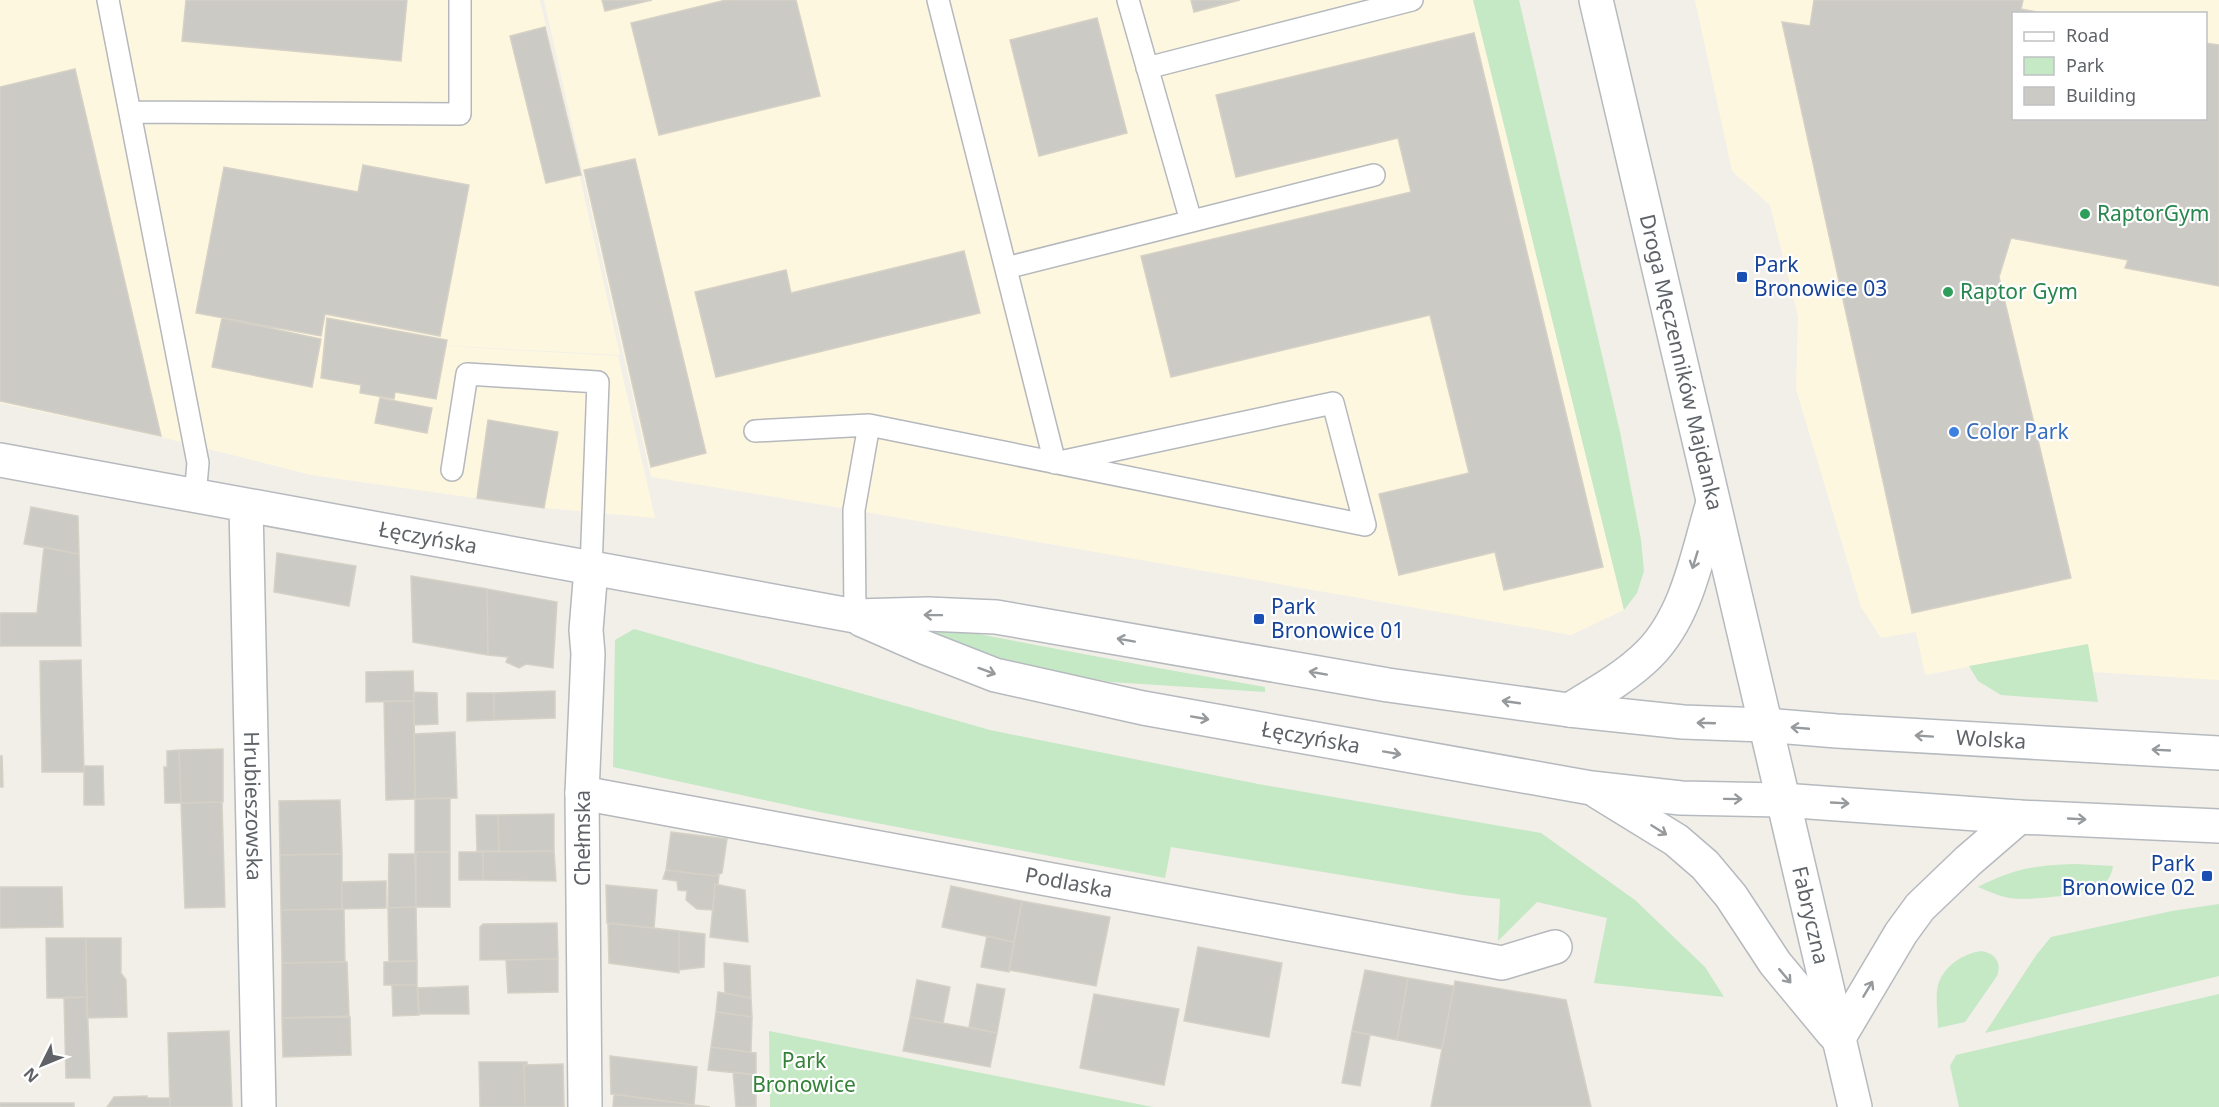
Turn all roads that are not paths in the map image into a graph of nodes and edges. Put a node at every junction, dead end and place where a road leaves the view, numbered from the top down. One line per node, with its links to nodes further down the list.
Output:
1 (108, 0): 8 (lane)
2 (460, 0): 8 (lane)
3 (938, 0): 11 (lane)
4 (1128, 0): 7 (lane)
5 (1412, 0): 7 (lane)
6 (1596, 0): 18 (street, Droga Męczenników Majdanka)
7 (1148, 68): 10 (lane)
8 (130, 112): 17 (lane)
9 (1374, 175): 10 (lane)
10 (1191, 221): 11 (lane)
11 (1006, 268): 15 (lane)
12 (869, 425): 13 (lane); 15 (lane); 21 (lane)
13 (755, 431)
14 (0, 460): 17 (street, Łęczyńska)
15 (1055, 463): 15 (lane)
16 (452, 470): 20 (lane)
17 (195, 496): 19 (street, Łęczyńska)
18 (1712, 504): 22 (street, one-way to 22); 23 (street, Droga Męczenników Majdanka)
19 (246, 506): 20 (street, Łęczyńska); 32 (street, Hrubieszowska)
20 (591, 569): 21 (street, Łęczyńska); 26 (street, Chełmska)
21 (855, 616): 22 (street, Łęczyńska, one-way to 21); 25 (street, Łęczyńska, one-way to 25)
22 (1569, 710): 23 (street, Łęczyńska, one-way to 22)
23 (1764, 725): 24 (street, Wolska, one-way to 23); 27 (street, Fabryczna)
24 (2219, 753)
25 (1591, 788): 27 (street, Łęczyńska, one-way to 27); 31 (street, one-way to 31)
26 (582, 793): 30 (street, Podlaska); 33 (street, Chełmska)
27 (1782, 800): 28 (street, one-way to 28); 31 (street, Fabryczna)
28 (2019, 817): 29 (street, one-way to 29); 31 (street, one-way to 28)
29 (2219, 826)
30 (1555, 947)
31 (1838, 1039): 34 (street, Fabryczna)
32 (259, 1107)
33 (585, 1107)
34 (1854, 1107)

